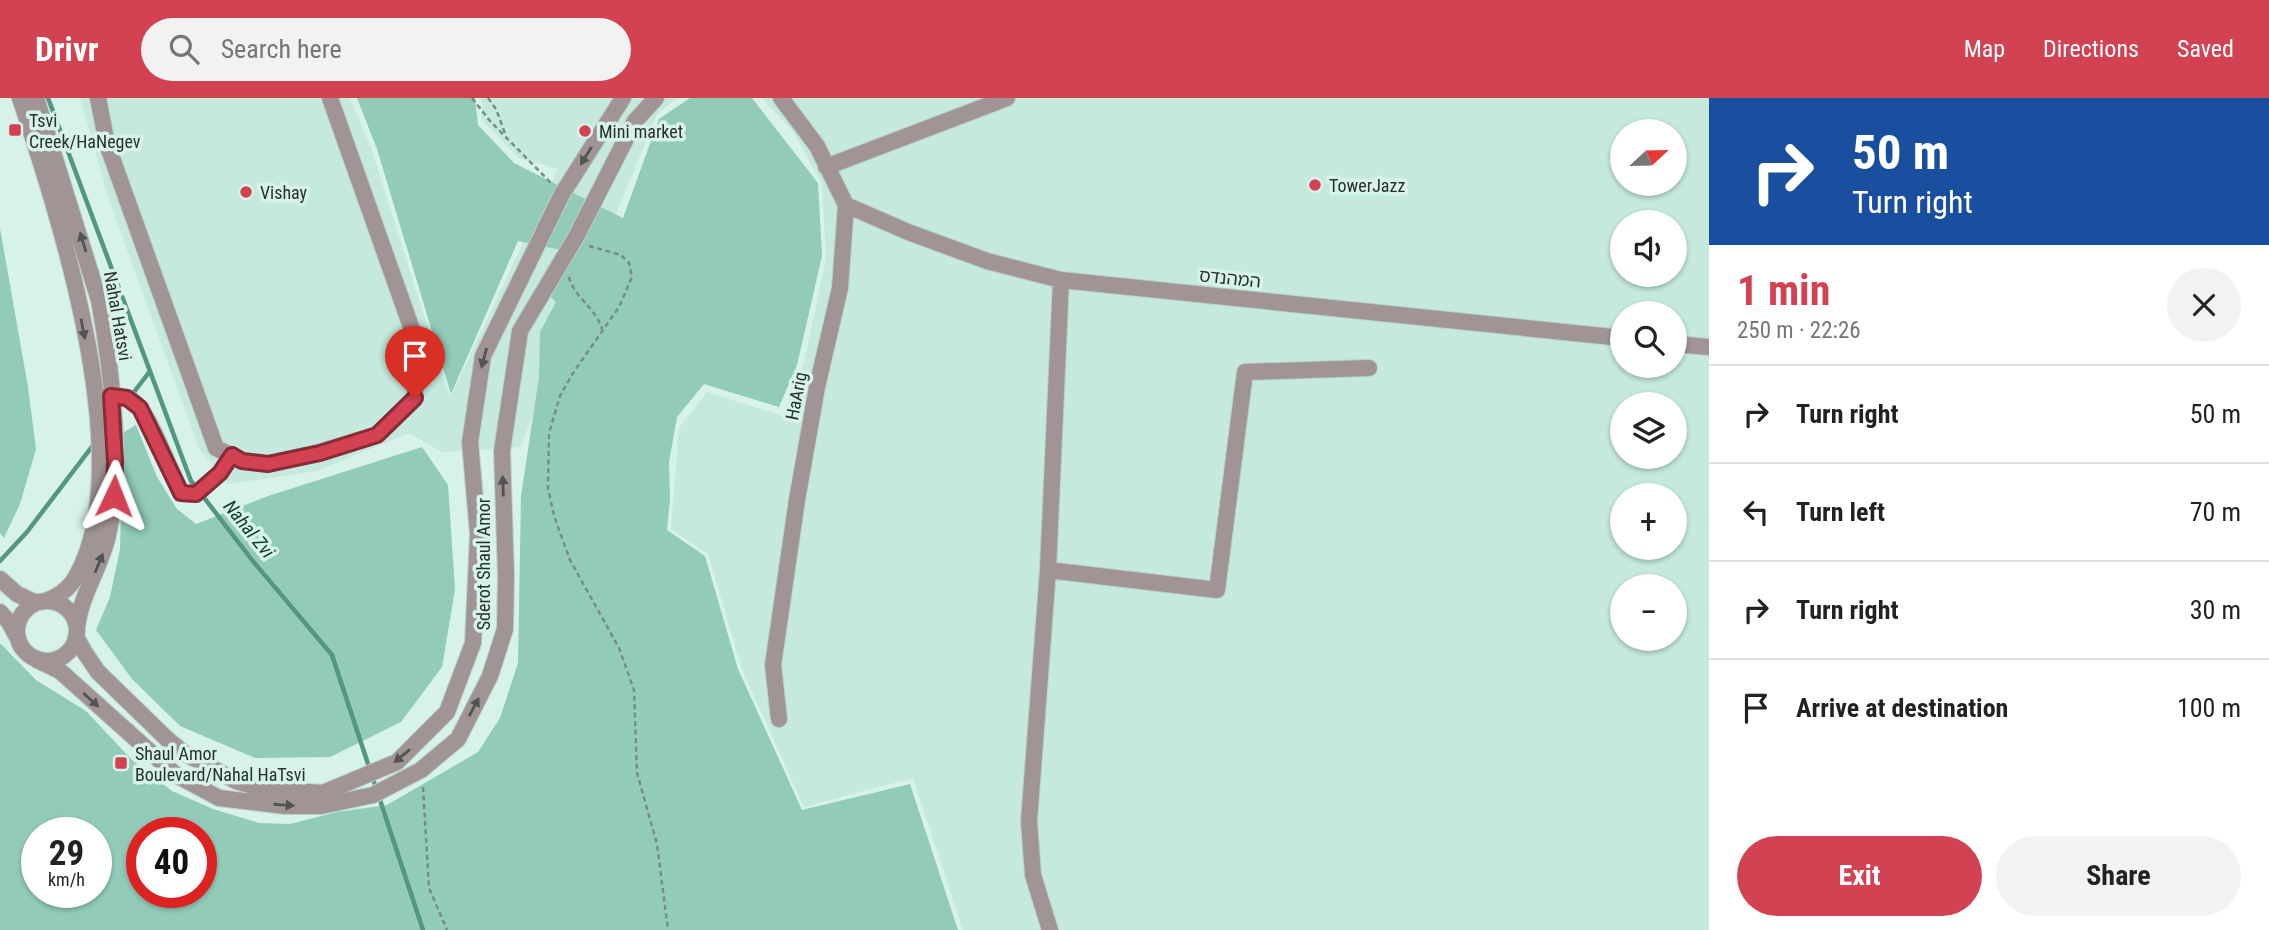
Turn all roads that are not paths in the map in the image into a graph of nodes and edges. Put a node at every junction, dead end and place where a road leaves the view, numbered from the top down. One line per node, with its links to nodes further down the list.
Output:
1 (20, 98): 17 (street, Nahal Hatsvi, one-way to 17)
2 (36, 98): 16 (street, Nahal Hatsvi, one-way to 2)
3 (98, 98): 18 (street)
4 (330, 98): 18 (street)
5 (623, 98): 23 (street, Sderot Shaul Amor, one-way to 23)
6 (656, 98): 25 (street, Sderot Shaul Amor, one-way to 6)
7 (782, 98): 9 (street)
8 (1007, 98): 9 (street)
9 (826, 167): 10 (street)
10 (846, 205): 11 (street, המהנדס); 26 (street, HaArig)
11 (1061, 280): 12 (street, המהנדס); 19 (street)
12 (1610, 337)
13 (1687, 345): 14 (street)
14 (1709, 347)
15 (1369, 368): 19 (street)
16 (111, 396): 17 (street); 18 (street); 23 (street, Nahal Hatsvi, one-way to 16)
17 (94, 398): 21 (street, Nahal Hatsvi)
18 (232, 455)
19 (1048, 569): 27 (street)
20 (0, 579): 21 (street)
21 (41, 602): 23 (street); 24 (street)
22 (0, 612): 24 (street)
23 (77, 632): 25 (street)
24 (16, 635): 25 (street)
25 (37, 660)
26 (779, 719)
27 (1050, 930)

